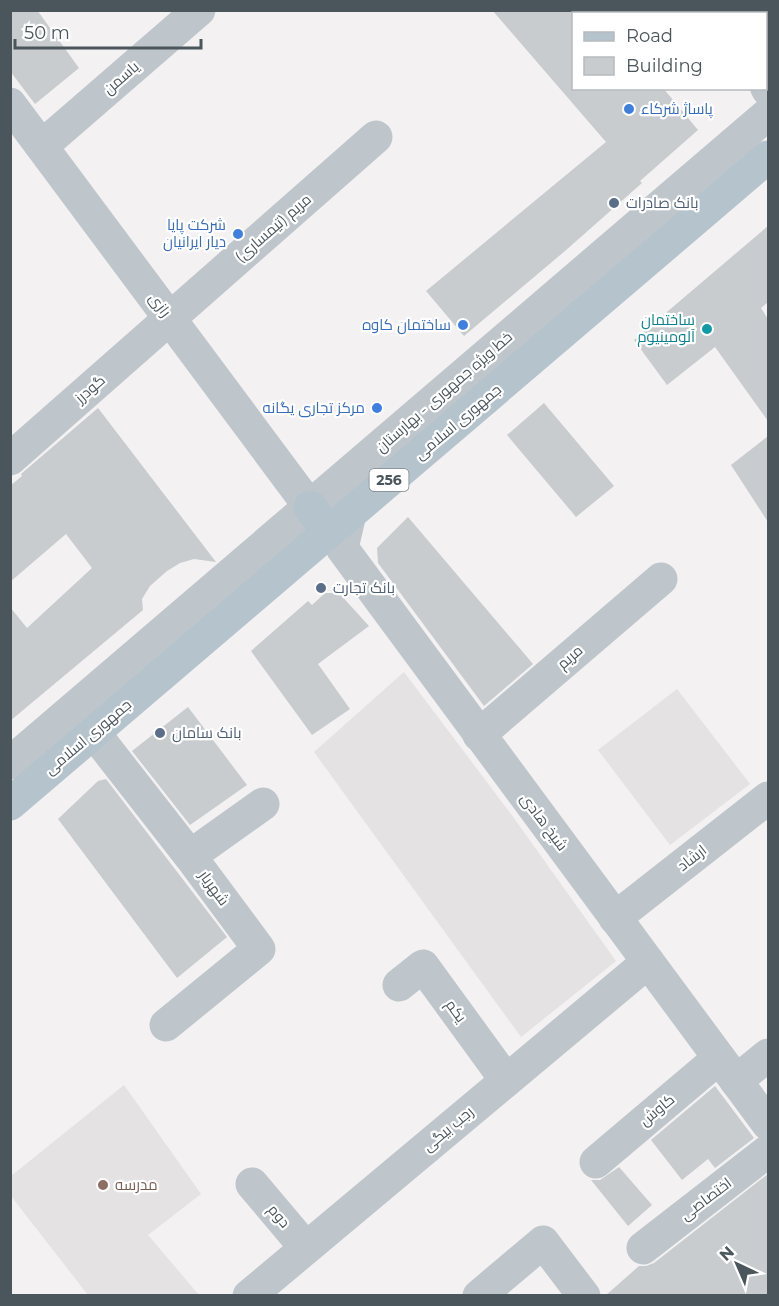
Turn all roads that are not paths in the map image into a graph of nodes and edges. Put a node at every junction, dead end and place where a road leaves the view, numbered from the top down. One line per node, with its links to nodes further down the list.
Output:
1 (199, 10): 5 (street, یاسمن)
2 (10, 104): 5 (street, رازی)
3 (768, 114): 9 (street, خط ویژه جمهوری - بهارستان)
4 (376, 138): 7 (street, مریم (تیمساری))
5 (42, 146): 7 (street, رازی)
6 (768, 157): 9 (main road, جمهوری اسلامی / 256)
7 (170, 318): 8 (street, گودرز); 9 (street, رازی)
8 (10, 459)
9 (329, 518): 11 (main road, جمهوری اسلامی / 256); 12 (street, شیخ هادی); 13 (street, خط ویژه جمهوری - بهارستان)
10 (661, 579): 12 (street, مریم)
11 (94, 733): 15 (main road, جمهوری اسلامی / 256); 17 (street, شهریار)
12 (479, 735): 18 (street, شیخ هادی)
13 (10, 764)
14 (768, 798): 18 (street, ارشاد)
15 (10, 804)
16 (263, 804): 17 (street)
17 (190, 856): 21 (street, شهریار)
18 (615, 918): 19 (street, شیخ هادی)
19 (648, 962): 23 (street, شیخ هادی); 24 (street, رجب بیگی)
20 (399, 985): 24 (street, یکم)
21 (166, 1025)
22 (768, 1055): 23 (street, کاوش)
23 (728, 1070): 25 (street, شیخ هادی); 27 (street, کاوش)
24 (506, 1080): 29 (street, رجب بیگی)
25 (768, 1125)
26 (768, 1151): 30 (street, اختصاصی)
27 (596, 1162)
28 (252, 1184): 29 (street, دوم)
29 (306, 1248): 31 (street, رجب بیگی)
30 (643, 1248)
31 (254, 1294)
32 (479, 1296): 33 (street)
33 (584, 1296)

